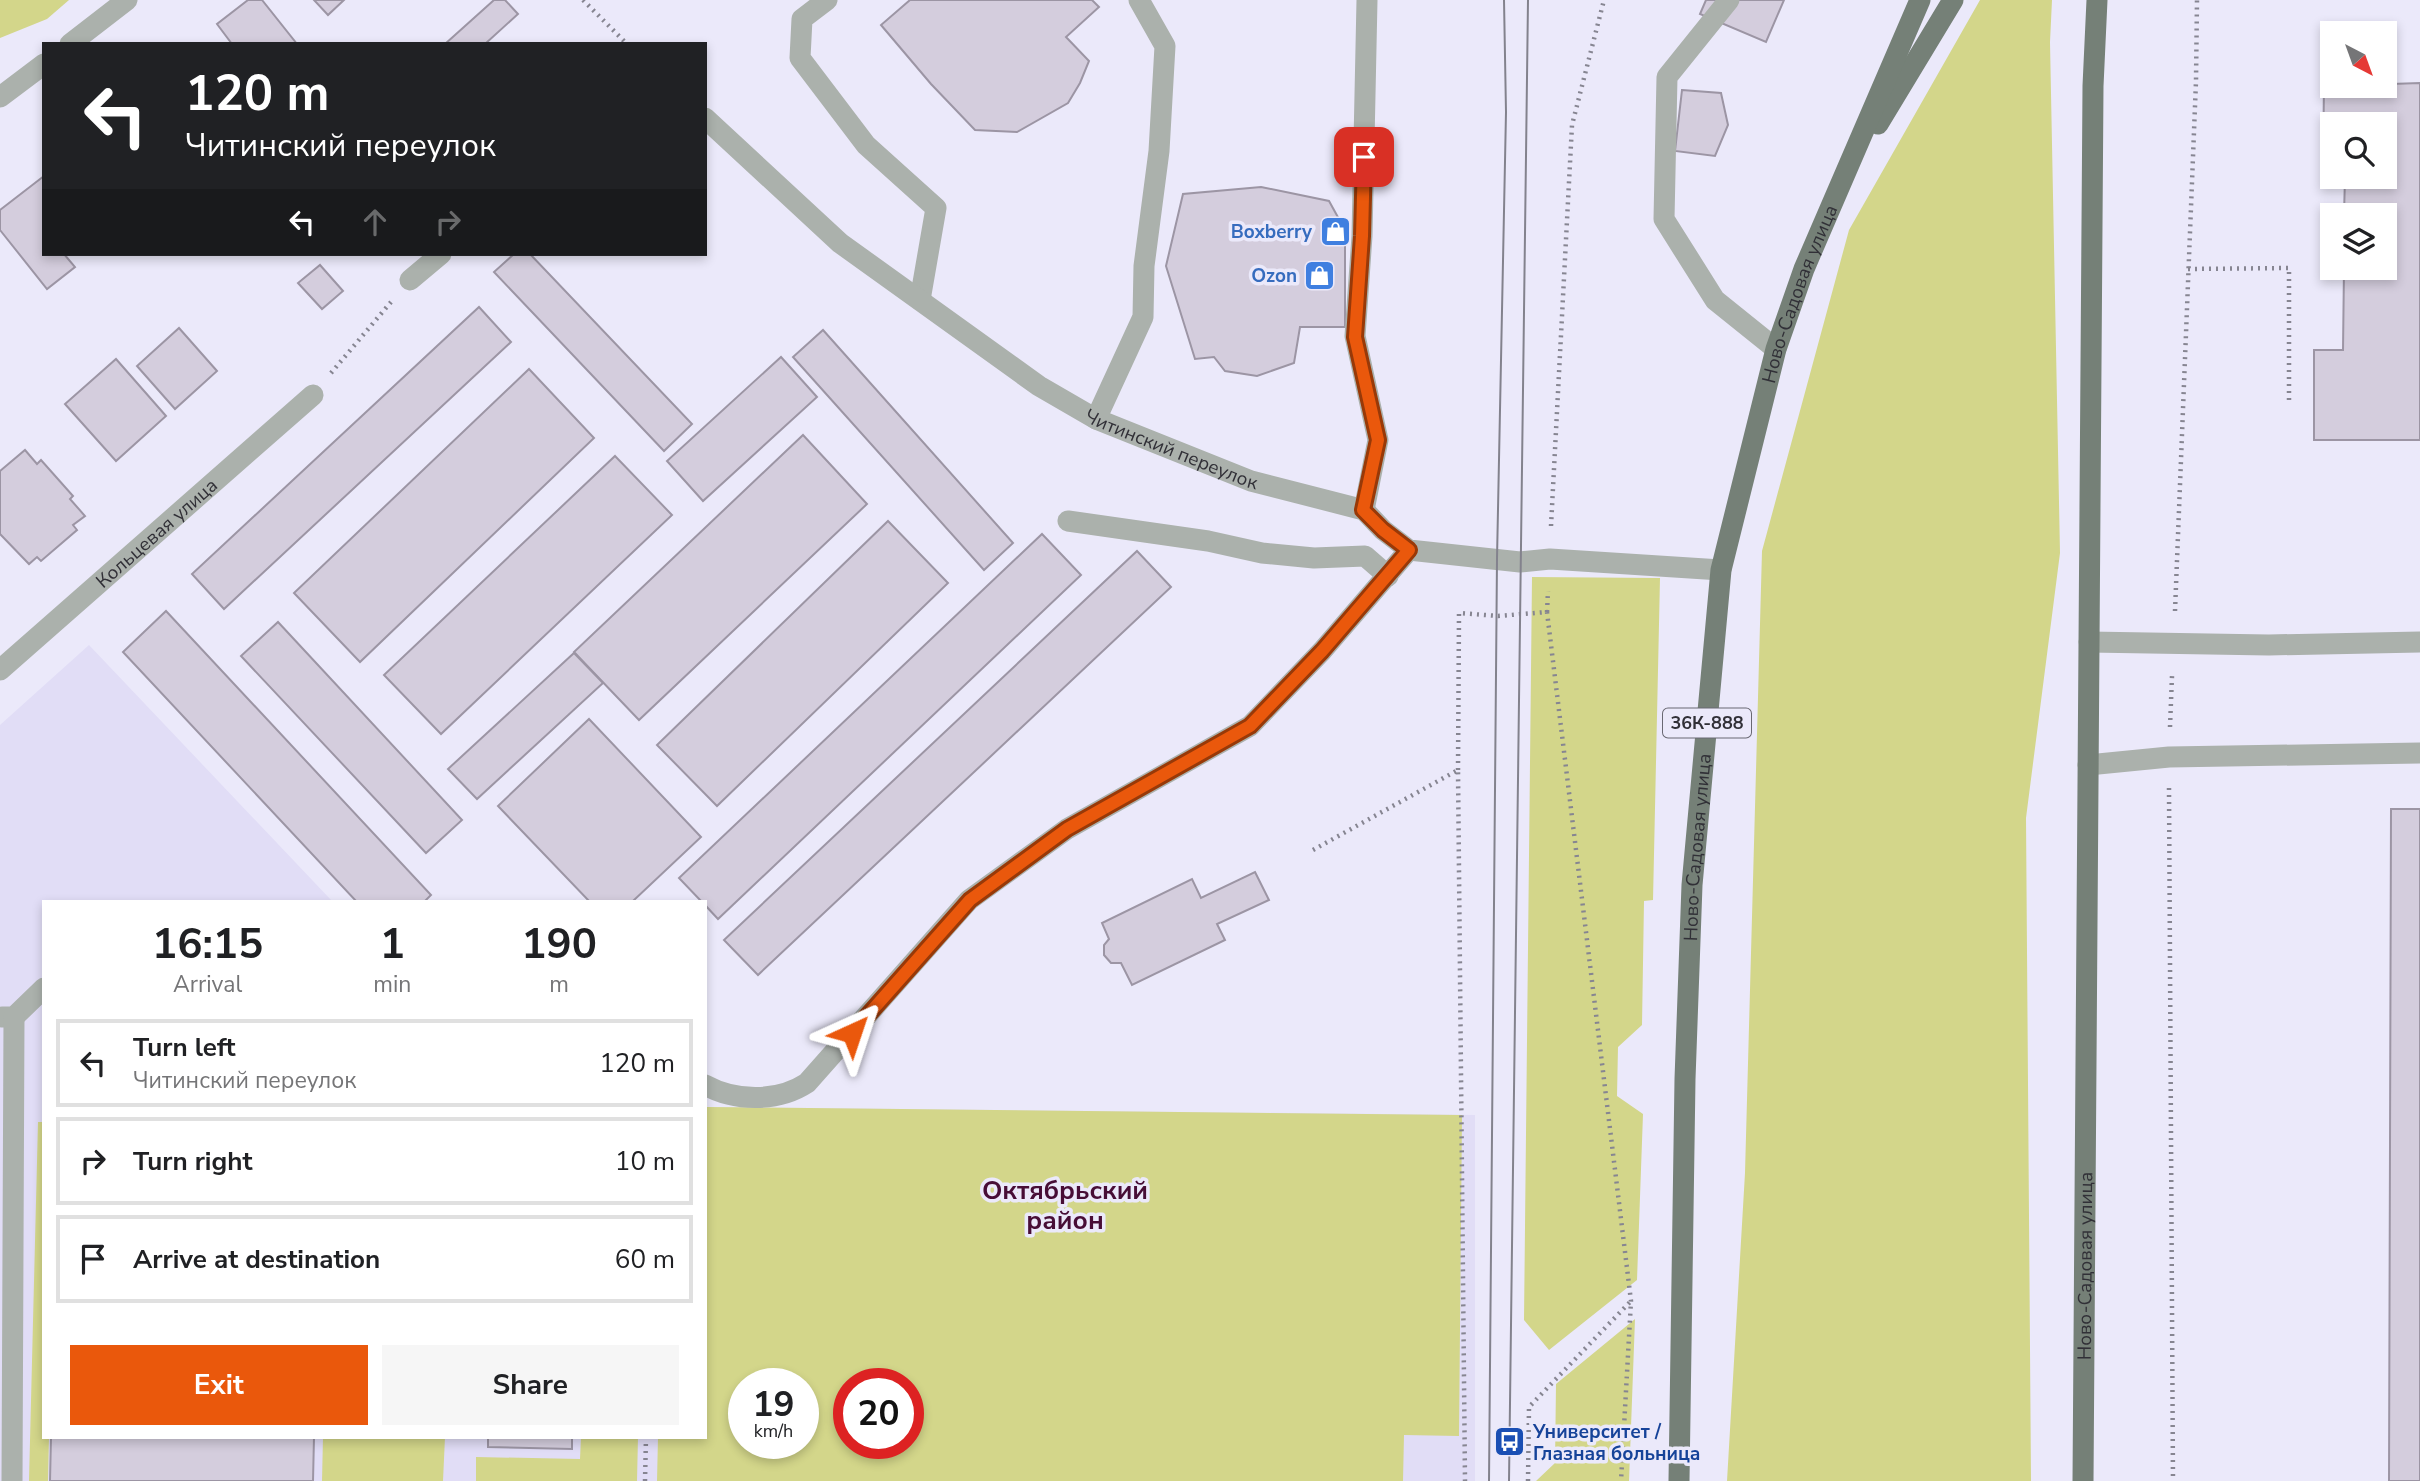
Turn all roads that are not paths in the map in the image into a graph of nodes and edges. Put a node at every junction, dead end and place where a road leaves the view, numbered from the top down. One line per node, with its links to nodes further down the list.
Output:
1 (127, 0): 11 (street)
2 (827, 0): 18 (street)
3 (1139, 0): 21 (street)
4 (1367, 0): 22 (street)
5 (1729, 0): 19 (street)
6 (1920, 0): 15 (main road, Ново-Садовая улица / 36К-888)
7 (1953, 0): 15 (main road)
8 (2086, 0): 10 (main road)
9 (2097, 0): 10 (main road, Ново-Садовая улица)
10 (2094, 41): 27 (main road, Ново-Садовая улица)
11 (73, 42)
12 (42, 66): 13 (street)
13 (0, 97)
14 (707, 120): 18 (street, Читинский переулок)
15 (1837, 190): 19 (main road, Ново-Садовая улица / 36К-888)
16 (439, 256): 17 (street)
17 (410, 281)
18 (920, 300): 21 (street, Читинский переулок)
19 (1776, 349): 25 (main road, Ново-Садовая улица / 36К-888)
20 (313, 395): 29 (street, Кольцевая улица)
21 (1096, 419): 22 (street, Читинский переулок)
22 (1363, 510): 24 (street, Читинский переулок)
23 (1068, 521): 26 (street)
24 (1409, 550): 25 (street); 26 (street)
25 (1721, 570): 36 (main road, Ново-Садовая улица / 36К-888)
26 (1388, 576): 34 (street)
27 (2089, 642): 28 (street); 31 (main road, Ново-Садовая улица)
28 (2420, 642)
29 (0, 670)
30 (2420, 753): 31 (street)
31 (2088, 765): 37 (main road, Ново-Садовая улица)
32 (42, 990): 33 (street)
33 (7, 1017): 35 (street)
34 (707, 1086)
35 (12, 1481)
36 (1679, 1481)
37 (2083, 1481)

